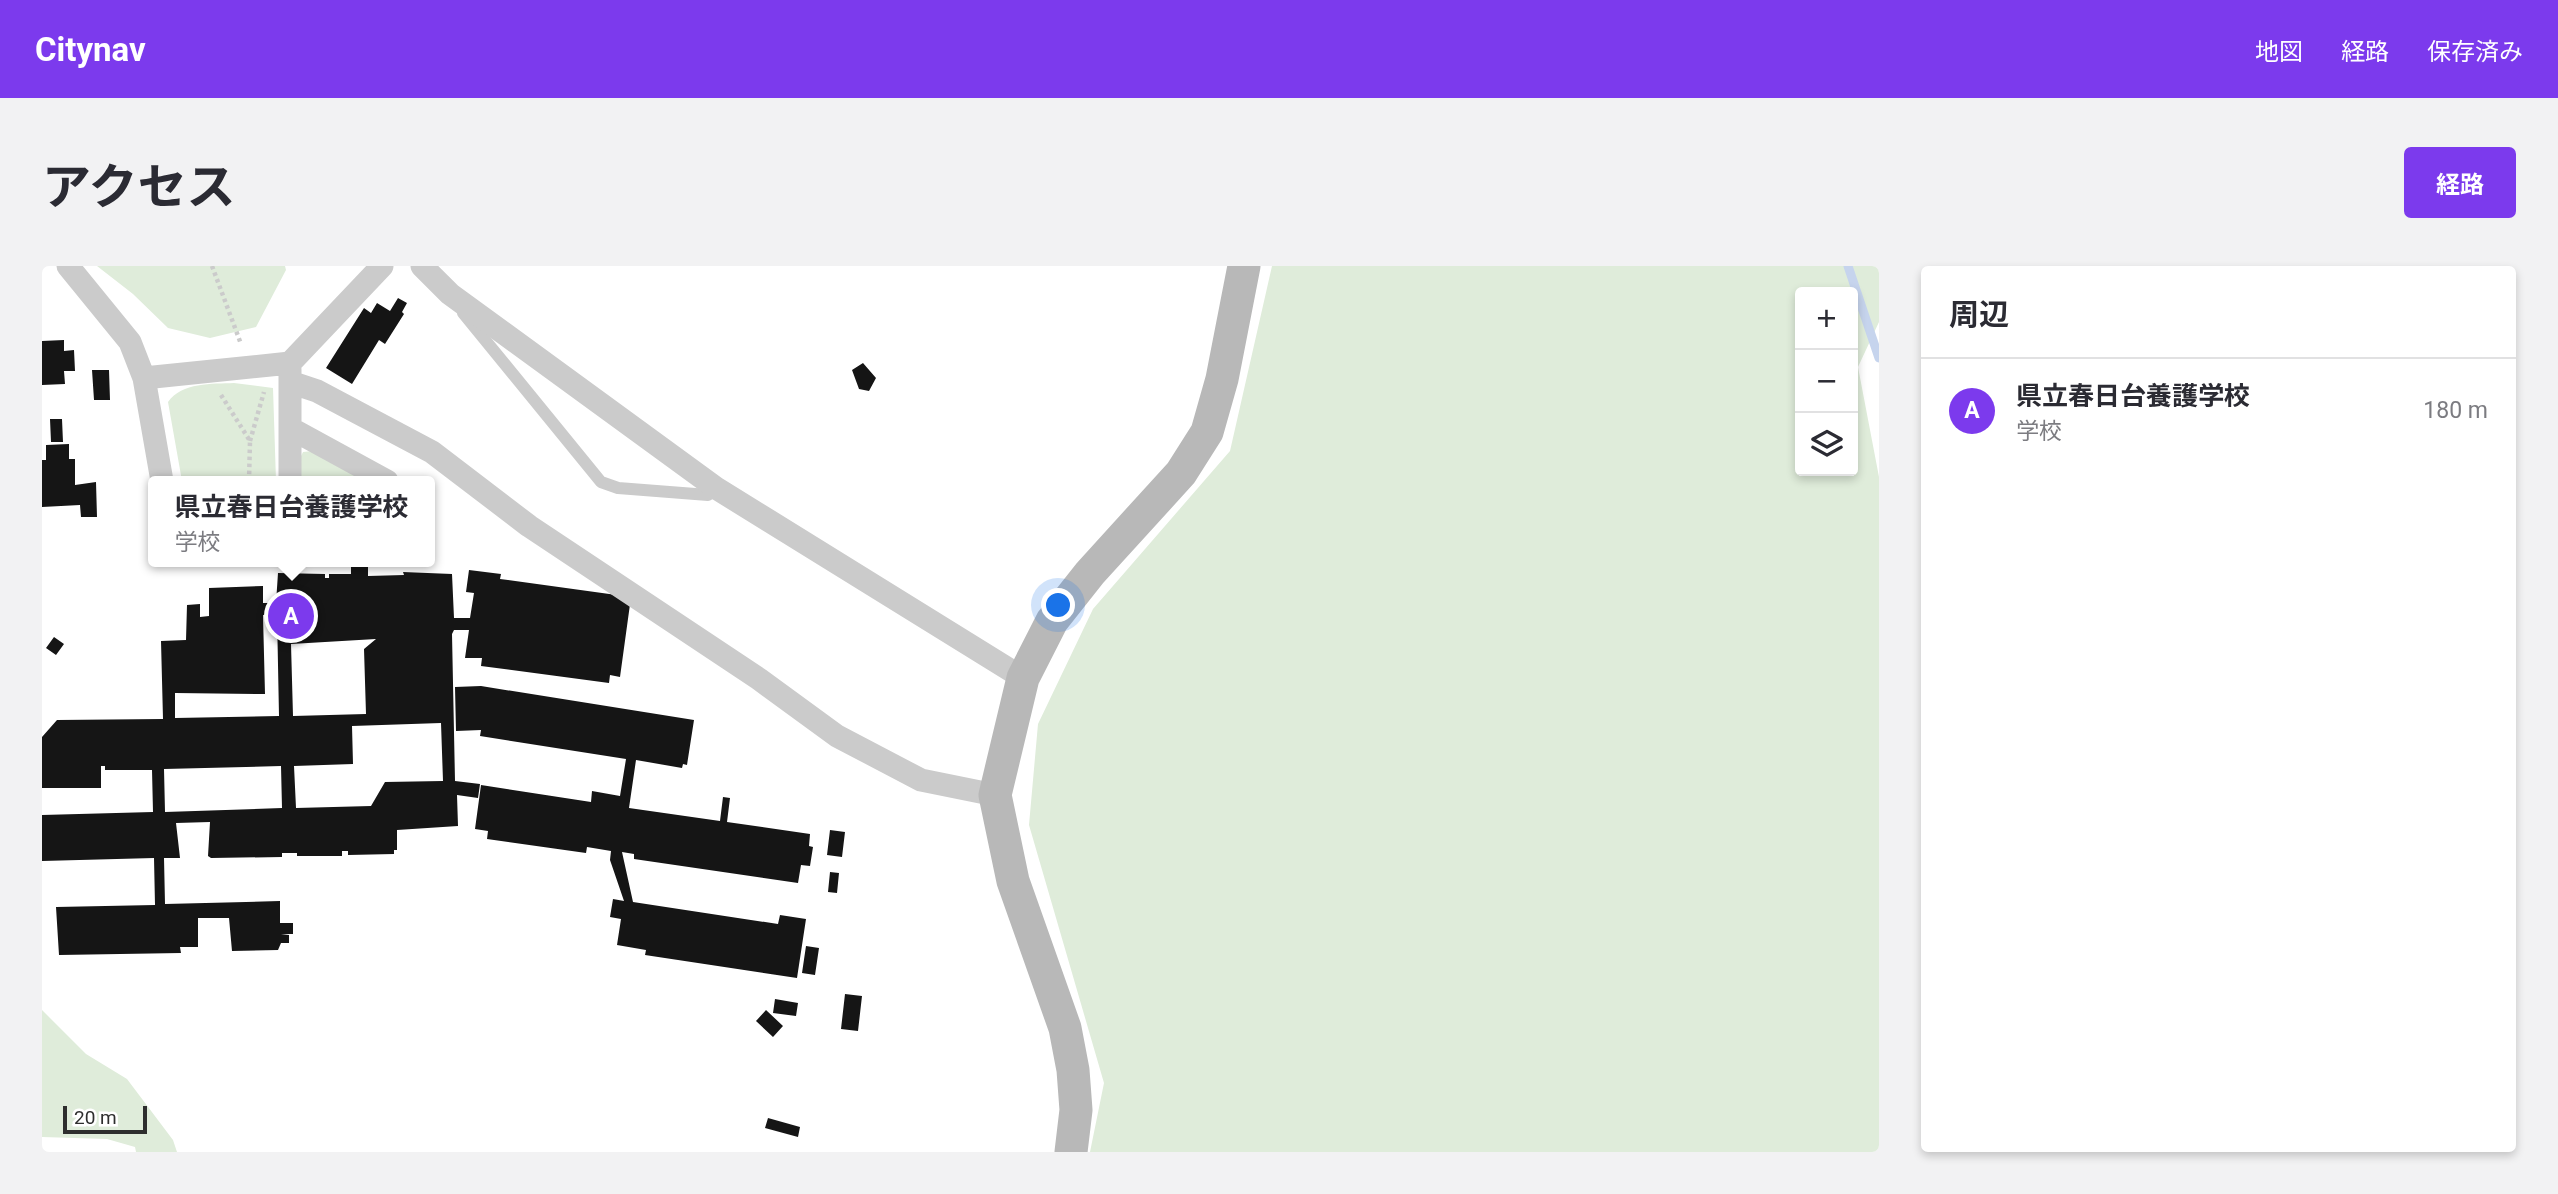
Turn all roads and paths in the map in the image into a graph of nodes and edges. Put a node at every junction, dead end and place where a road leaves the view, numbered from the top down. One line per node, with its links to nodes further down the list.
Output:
1 (68, 266): 9 (street)
2 (212, 266): 6 (path)
3 (382, 266): 7 (street)
4 (1244, 266): 17 (street)
5 (429, 273): 16 (street); 16 (lane)
6 (250, 368): 7 (street); 8 (street)
7 (284, 370): 10 (street); 11 (path); 18 (street)
8 (203, 372): 9 (street); 11 (path)
9 (144, 378): 12 (street)
10 (290, 428): 14 (street); 15 (street)
11 (250, 441): 13 (path)
12 (161, 476)
13 (249, 476)
14 (290, 476)
15 (378, 476)
16 (716, 488): 17 (street)
17 (1023, 678): 18 (street)
18 (995, 795): 19 (street)
19 (1071, 1152)

